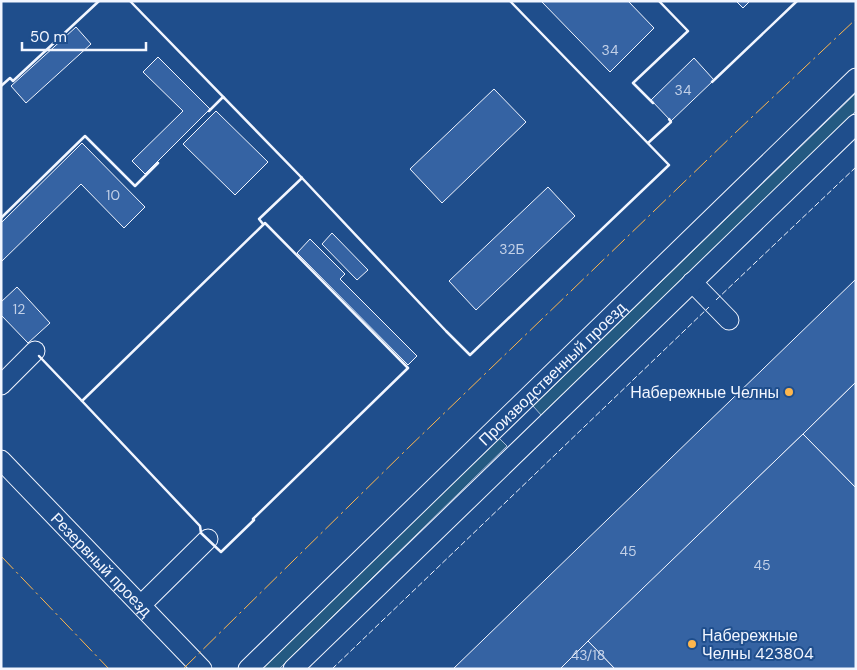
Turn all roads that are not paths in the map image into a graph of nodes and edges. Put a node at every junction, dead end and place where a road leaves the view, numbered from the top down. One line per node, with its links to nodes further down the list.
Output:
1 (856, 78): 7 (street, Производственный проезд)
2 (856, 124): 3 (street, Производственный проезд)
3 (692, 282): 4 (street); 8 (street, Производственный проезд)
4 (729, 320)
5 (35, 351): 6 (street)
6 (1, 385)
7 (510, 415): 8 (street); 13 (street, Производственный проезд)
8 (532, 438): 14 (street, Производственный проезд)
9 (1, 460): 11 (street, Резервный проезд)
10 (208, 539): 11 (street)
11 (142, 605): 12 (street, Резервный проезд)
12 (202, 669)
13 (248, 669)
14 (293, 669)

